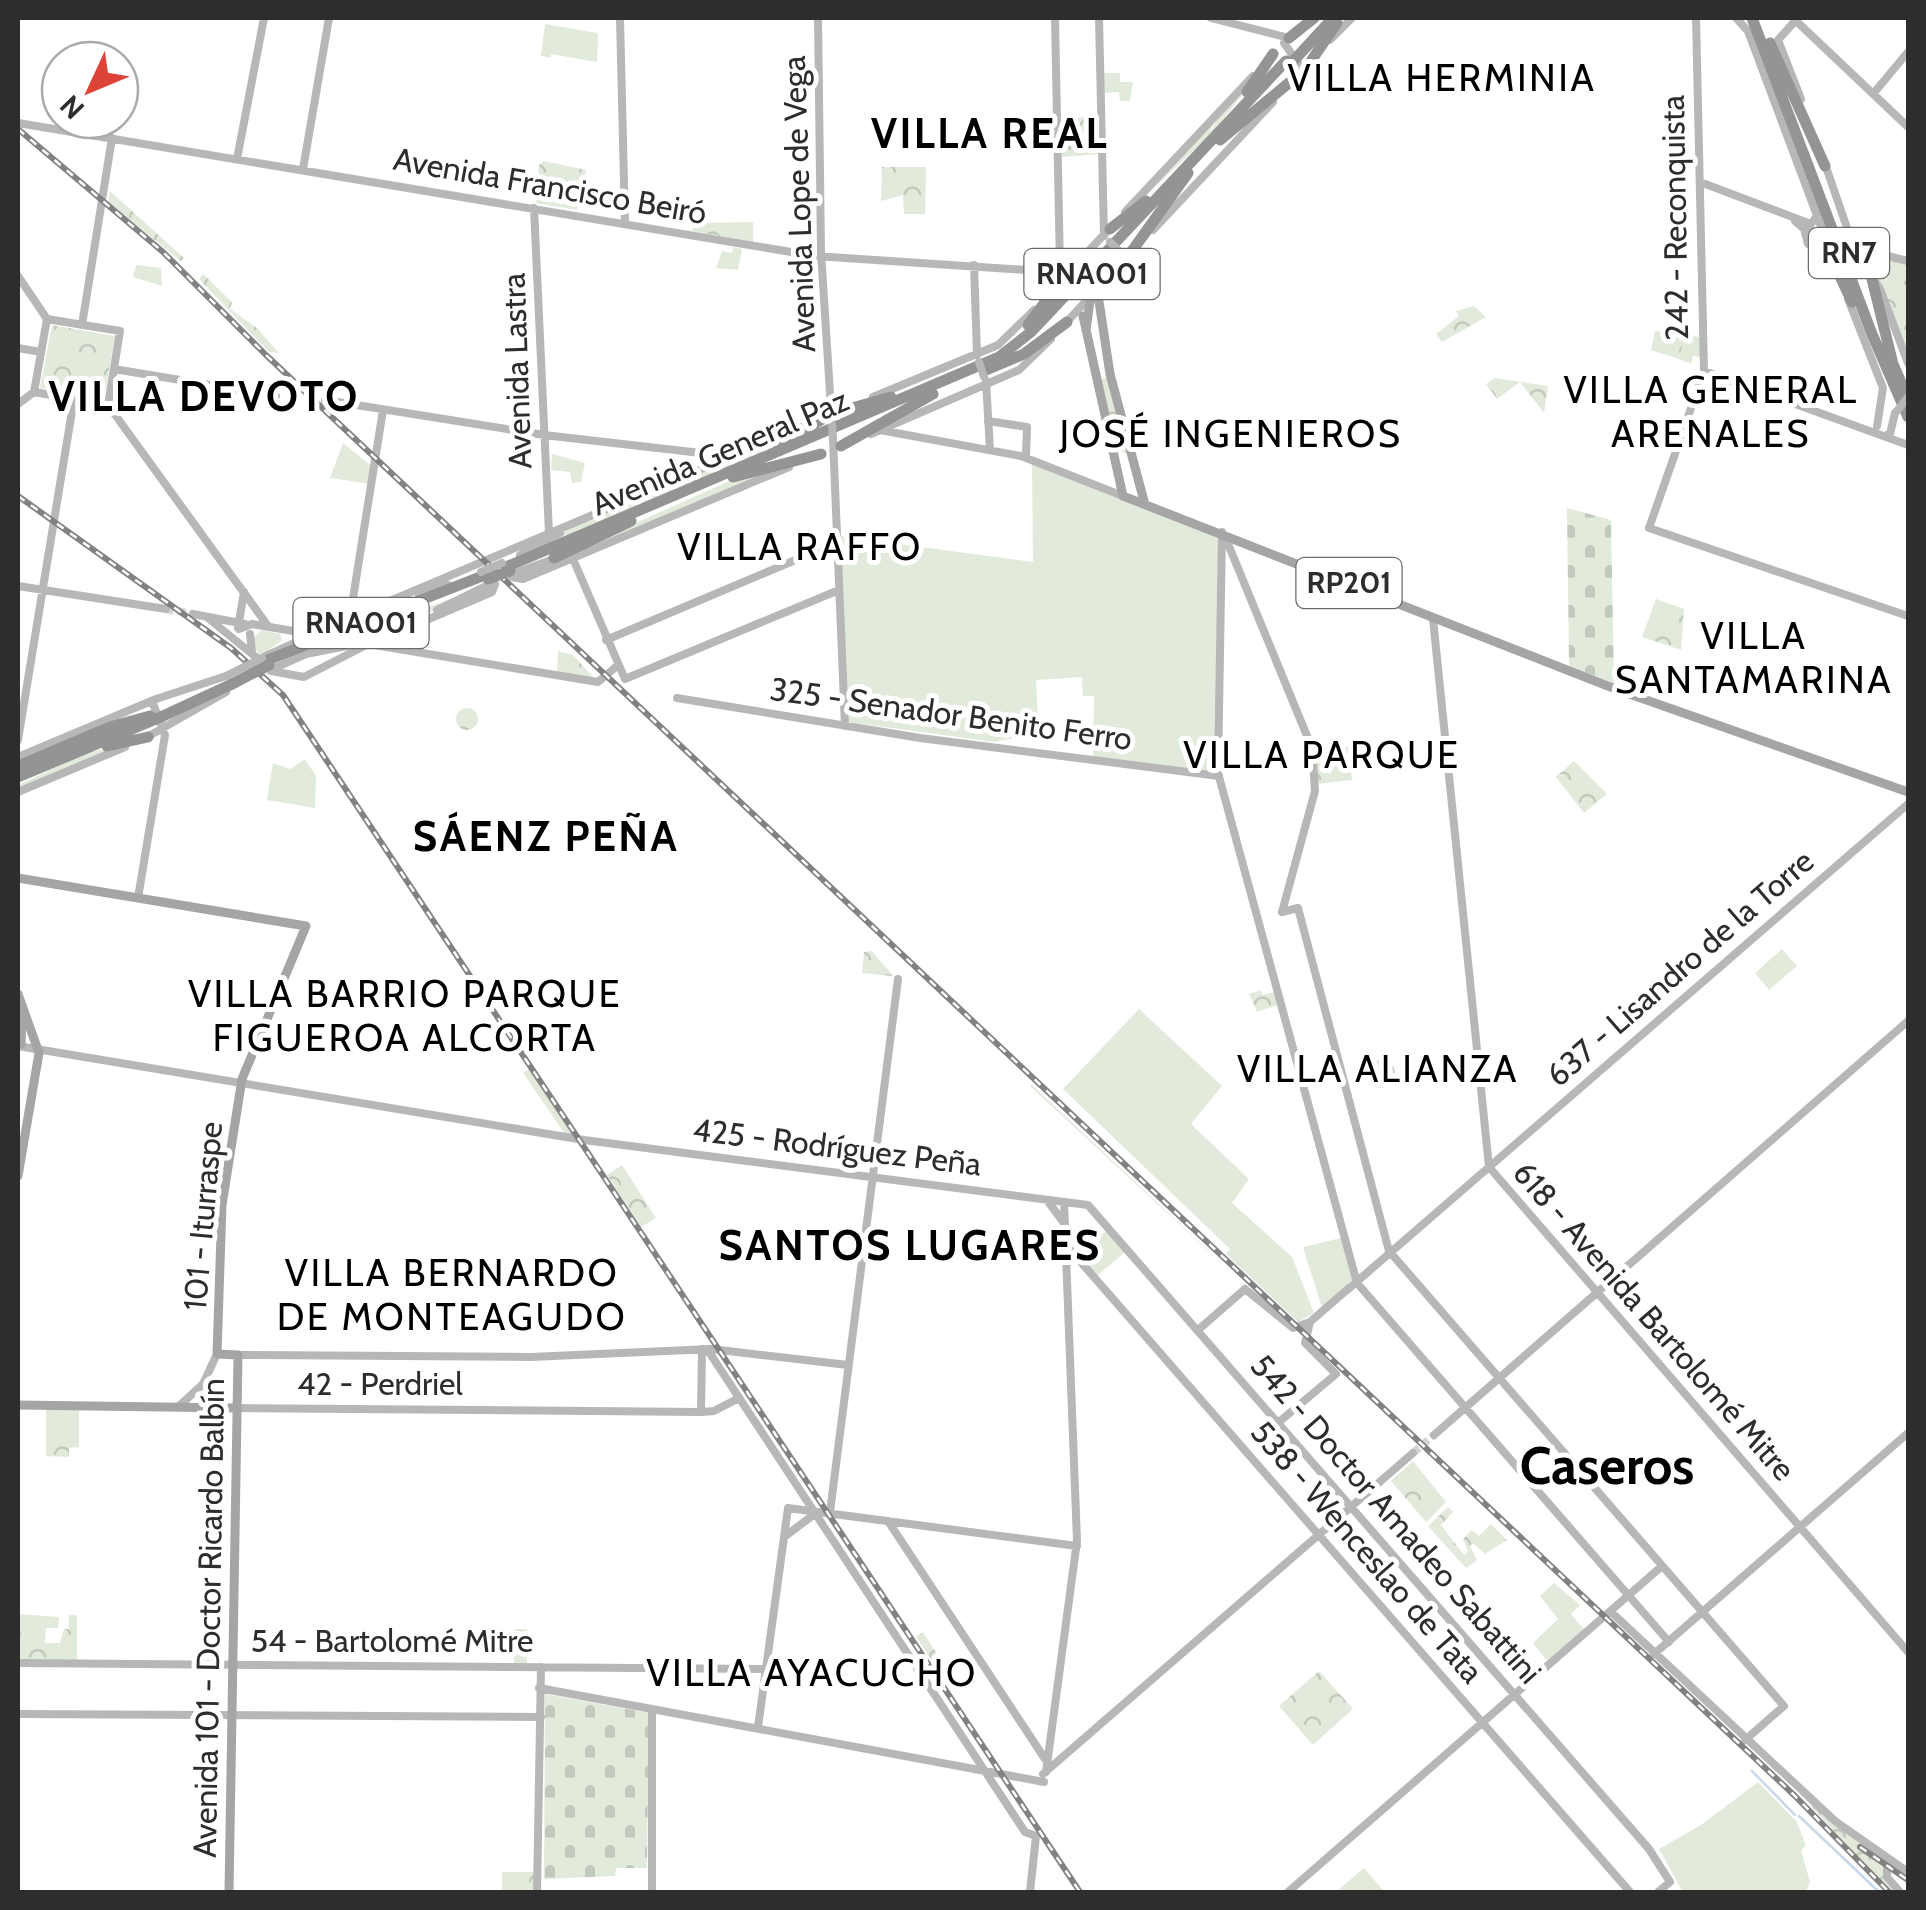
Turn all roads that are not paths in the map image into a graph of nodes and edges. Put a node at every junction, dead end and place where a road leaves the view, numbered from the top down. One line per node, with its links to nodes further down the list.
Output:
1 (264, 18): 25 (street)
2 (329, 18): 28 (street)
3 (620, 18): 33 (street)
4 (818, 18): 38 (street, Avenida Lope de Vega)
5 (1055, 18): 42 (street)
6 (1099, 18): 34 (street)
7 (1211, 18): 18 (street)
8 (1311, 18): 18 (highway)
9 (1334, 18): 18 (highway, Avenida General Paz / RNA001); 18 (highway)
10 (1352, 18): 18 (street)
11 (1696, 18): 29 (street, 242 - Reconquista)
12 (1736, 18): 15 (street)
13 (1760, 18): 16 (highway, RN7)
14 (1794, 19): 16 (street); 19 (street)
15 (1749, 23): 21 (highway); 56 (highway, RN7)
16 (1774, 40): 26 (highway); 26 (street); 54 (highway, RN7)
17 (1908, 52): 19 (street)
18 (1291, 59): 24 (highway, Avenida General Paz / RNA001); 24 (highway); 34 (street, Avenida General Paz); 37 (street)
19 (1873, 94): 20 (street)
20 (1908, 127)
21 (1786, 128): 31 (street)
22 (114, 140): 48 (street)
23 (120, 140): 25 (street, Avenida Francisco Beiró)
24 (1211, 144): 27 (highway, Avenida General Paz / RNA001)
25 (237, 159): 28 (street, Avenida Francisco Beiró)
26 (1825, 166): 41 (street)
27 (1189, 168): 34 (highway); 37 (highway); 53 (highway, Avenida General Paz / RNA001)
28 (302, 170): 30 (street, Avenida Francisco Beiró)
29 (1700, 182): 32 (street); 55 (street, 242 - Reconquista)
30 (534, 208): 33 (street, Avenida Francisco Beiró); 72 (street, Avenida Lastra)
31 (1820, 213): 32 (street); 43 (street)
32 (1793, 218): 35 (street)
33 (625, 224): 38 (street, Avenida Francisco Beiró)
34 (1108, 235): 37 (street, bridge); 42 (street, Avenida General Paz)
35 (1816, 241): 36 (street, bridge); 43 (street)
36 (1862, 249): 39 (street); 41 (street)
37 (1126, 253): 45 (street)
38 (823, 257): 40 (street, Avenida Francisco Beiró); 68 (street, Avenida Lope de Vega)
39 (1908, 261)
40 (974, 265): 42 (street, Avenida Francisco Beiró); 53 (street)
41 (1869, 272): 51 (street); 54 (highway)
42 (1070, 273): 45 (street, bridge); 53 (street, Avenida General Paz); 53 (highway)
43 (1839, 273): 56 (highway); 71 (street)
44 (18, 276): 46 (street)
45 (1092, 289): 47 (main road); 47 (street)
46 (42, 316): 48 (street); 50 (street)
47 (1083, 317): 53 (highway); 79 (main road); 80 (main road)
48 (84, 325): 52 (street)
49 (18, 351): 50 (street)
50 (41, 354): 58 (street)
51 (1908, 363)
52 (114, 368): 59 (street); 64 (street)
53 (984, 368): 57 (highway, Avenida General Paz / RNA001); 65 (street, Avenida General Paz); 69 (street); 70 (street)
54 (1895, 369): 60 (highway, RN7)
55 (1704, 371): 71 (street); 99 (street, 242 - Reconquista)
56 (1892, 383): 67 (highway, RN7)
57 (940, 387): 65 (highway); 74 (highway); 78 (highway, Avenida General Paz / RNA001)
58 (34, 392): 61 (street); 63 (street)
59 (276, 393)
60 (1908, 398): 67 (street, bridge)
61 (72, 399): 64 (street); 93 (street)
62 (328, 402): 66 (street)
63 (18, 404)
64 (108, 405): 95 (street)
65 (845, 410): 68 (street, Avenida General Paz)
66 (383, 412): 72 (street); 98 (street)
67 (1900, 413): 71 (street)
68 (830, 419): 74 (street, Avenida Lope de Vega, bridge); 77 (street, Avenida General Paz); 78 (highway)
69 (988, 420): 75 (street); 76 (street)
70 (880, 430): 74 (street); 75 (street)
71 (1883, 431): 73 (street)
72 (544, 437): 77 (street); 83 (street, Avenida Lastra)
73 (1908, 445)
74 (832, 447): 78 (highway); 85 (street, Avenida Lope de Vega); 86 (street)
75 (990, 450): 76 (street)
76 (1027, 454): 79 (street)
77 (728, 458): 82 (street, Avenida General Paz)
78 (728, 476): 81 (highway, Avenida General Paz / RNA001); 89 (highway, Avenida General Paz / RNA001)
79 (1123, 494): 80 (main road, RP201); 84 (main road, RP201)
80 (1144, 501): 84 (main road, RP201)
81 (639, 516): 87 (highway); 89 (highway, Avenida General Paz / RNA001)
82 (581, 520): 83 (street, Avenida General Paz); 89 (street, Avenida General Paz)
83 (548, 533): 89 (street, Avenida General Paz)
84 (1223, 534): 101 (main road, RP201); 122 (street); 143 (street)
85 (838, 542): 94 (street, Avenida Lope de Vega); 105 (street)
86 (594, 549): 87 (street, Avenida General Paz); 88 (street)
87 (554, 558): 89 (street, Avenida General Paz)
88 (574, 559): 89 (street); 105 (street)
89 (504, 567): 90 (highway, Avenida General Paz / RNA001, bridge); 90 (street, Avenida General Paz)
90 (486, 578): 92 (highway, Avenida General Paz / RNA001); 98 (street, Avenida General Paz); 106 (street, Avenida General Paz); 110 (highway, Avenida General Paz / RNA001)
91 (18, 586): 93 (street)
92 (458, 586): 98 (highway); 110 (highway, Avenida General Paz / RNA001)
93 (40, 589): 96 (street); 115 (street); 119 (street)
94 (838, 590): 111 (street); 117 (street, Avenida Lope de Vega)
95 (244, 592): 103 (street); 103 (street)
96 (166, 609)
97 (192, 614): 100 (street)
98 (353, 616): 104 (street, Avenida General Paz)
99 (1908, 616)
100 (208, 618): 102 (street); 103 (street)
101 (1433, 618): 123 (main road); 135 (street, 618 - Avenida Bartolomé Mitre / RP201)
102 (220, 624): 103 (street); 107 (street)
103 (250, 628): 104 (street); 107 (street); 108 (street); 110 (street)
104 (311, 634): 108 (street, Avenida General Paz)
105 (606, 640): 111 (street)
106 (380, 642): 109 (street, Avenida General Paz); 111 (street); 112 (street)
107 (240, 644): 110 (street)
108 (280, 648): 110 (street, Avenida General Paz)
109 (310, 653): 110 (street, Avenida General Paz); 112 (street)
110 (265, 662): 112 (street); 113 (highway, Avenida General Paz / RNA001, bridge)
111 (616, 666)
112 (319, 668)
113 (230, 682): 116 (highway, Avenida General Paz / RNA001); 116 (street, Avenida General Paz)
114 (677, 698): 117 (street, 325 - Senador Benito Ferro)
115 (18, 712)
116 (157, 715): 118 (street); 120 (highway, Avenida General Paz / RNA001); 120 (highway); 121 (highway, Avenida General Paz / RNA001); 127 (street)
117 (845, 726): 122 (street, 325 - Senador Benito Ferro)
118 (148, 737): 120 (highway); 124 (street)
119 (18, 740)
120 (56, 757): 121 (highway); 121 (street)
121 (18, 770)
122 (1218, 776): 144 (street)
123 (1908, 791)
124 (18, 792)
125 (1908, 804): 135 (street, 637 - Lisandro de la Torre)
126 (18, 878): 127 (main road)
127 (138, 898): 134 (main road, 101 - Iturraspe)
128 (898, 979): 137 (street)
129 (18, 994): 133 (main road)
130 (20, 1014): 132 (main road); 133 (main road)
131 (1908, 1020): 145 (street)
132 (19, 1043): 133 (street, 425 - Rodríguez Peña)
133 (39, 1050): 134 (street, 425 - Rodríguez Peña); 136 (main road)
134 (242, 1084): 137 (street, 425 - Rodríguez Peña); 149 (main road, 101 - Iturraspe)
135 (1488, 1168): 143 (street, 637 - Lisandro de la Torre); 145 (street, 618 - Avenida Bartolomé Mitre)
136 (18, 1176)
137 (872, 1176): 138 (street, 425 - Rodríguez Peña); 151 (street)
138 (1047, 1200): 139 (street, 425 - Rodríguez Peña); 141 (street)
139 (1064, 1202): 140 (street, 425 - Rodríguez Peña); 141 (street)
140 (1090, 1206): 147 (street, 542 - Doctor Amadeo Sabattini)
141 (1064, 1223): 142 (street)
142 (1066, 1244): 169 (street, 538 - Wenceslao de Tata); 171 (street)
143 (1390, 1252): 144 (street, 637 - Lisandro de la Torre); 152 (street)
144 (1351, 1288): 146 (street, 637 - Lisandro de la Torre); 158 (street)
145 (1596, 1292): 152 (street); 168 (street, 618 - Avenida Bartolomé Mitre)
146 (1310, 1322): 147 (street); 161 (street)
147 (1198, 1330): 161 (street, 542 - Doctor Amadeo Sabattini)
148 (708, 1349): 150 (street); 151 (street); 154 (street); 160 (street)
149 (217, 1354): 150 (main road); 153 (street)
150 (238, 1354): 159 (main road, Avenida 101 - Doctor Ricardo Balbín)
151 (848, 1365): 166 (street)
152 (1498, 1378): 158 (street); 172 (street)
153 (196, 1392): 156 (street); 157 (street)
154 (740, 1398): 160 (street, 42 - Perdriel); 166 (street)
155 (18, 1405): 156 (main road, 42 - Perdriel)
156 (178, 1406): 157 (main road, 42 - Perdriel)
157 (196, 1407): 159 (main road, 42 - Perdriel)
158 (1465, 1407): 163 (street); 173 (street)
159 (233, 1410): 160 (street, 42 - Perdriel); 180 (main road, Avenida 101 - Doctor Ricardo Balbín)
160 (701, 1412)
161 (1279, 1422): 165 (street, 542 - Doctor Amadeo Sabattini)
162 (1908, 1433): 168 (street)
163 (1434, 1435)
164 (1413, 1453): 165 (street)
165 (1352, 1506): 169 (street); 184 (street, 542 - Doctor Amadeo Sabattini)
166 (824, 1513): 167 (street); 170 (street); 170 (street); 193 (street)
167 (886, 1520): 171 (street); 192 (street)
168 (1801, 1527): 174 (street); 177 (street, 618 - Avenida Bartolomé Mitre)
169 (1319, 1534): 189 (street, 538 - Wenceslao de Tata); 192 (street)
170 (784, 1537): 182 (street)
171 (1077, 1546): 192 (street)
172 (1662, 1566): 173 (street); 174 (street)
173 (1629, 1594): 175 (street); 176 (street)
174 (1703, 1613): 176 (street); 191 (street)
175 (1610, 1615): 178 (street); 184 (street)
176 (1669, 1642): 178 (street)
177 (1908, 1652)
178 (1654, 1654): 191 (street)
179 (18, 1663): 180 (street, 54 - Bartolomé Mitre)
180 (232, 1665): 181 (street, 54 - Bartolomé Mitre); 187 (main road, Avenida 101 - Doctor Ricardo Balbín)
181 (541, 1667): 182 (street, 54 - Bartolomé Mitre); 183 (street)
182 (766, 1669): 190 (street)
183 (540, 1688): 185 (street); 188 (street)
184 (1515, 1694): 189 (street); 203 (street, 542 - Doctor Amadeo Sabattini)
185 (652, 1708): 190 (street); 199 (street)
186 (18, 1714): 187 (street)
187 (232, 1715): 188 (street); 196 (main road, Avenida 101 - Doctor Ricardo Balbín)
188 (540, 1718): 198 (street)
189 (1482, 1723): 201 (street); 202 (street, 538 - Wenceslao de Tata)
190 (758, 1727): 193 (street)
191 (1745, 1740): 194 (street)
192 (1049, 1760): 193 (street)
193 (984, 1768): 200 (street)
194 (1887, 1860): 195 (street); 197 (street)
195 (1908, 1872)
196 (230, 1889)
197 (1904, 1891)
198 (539, 1892)
199 (652, 1892)
200 (1030, 1892)
201 (1288, 1892)
202 (1630, 1892)
203 (1658, 1892)

